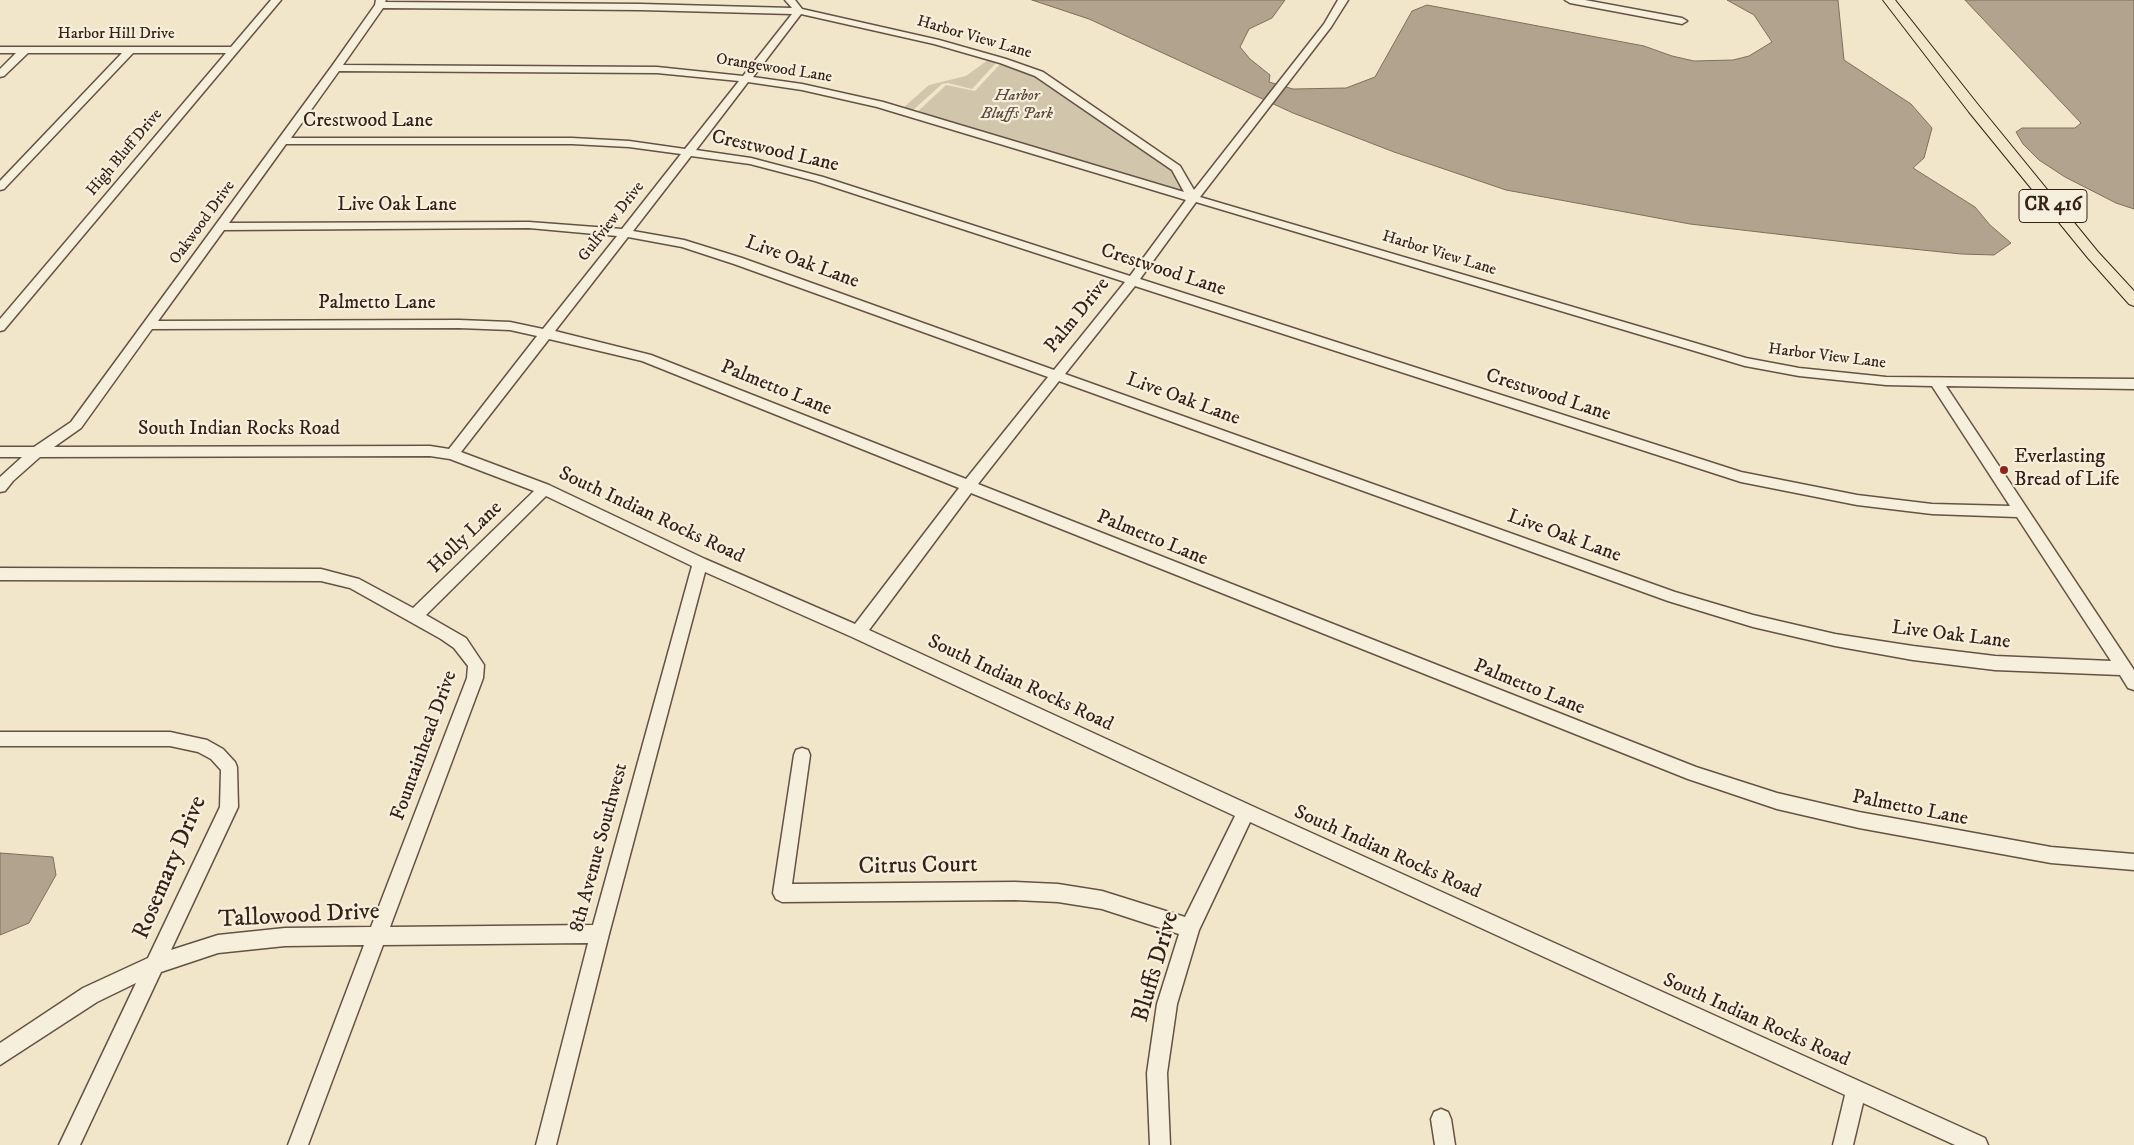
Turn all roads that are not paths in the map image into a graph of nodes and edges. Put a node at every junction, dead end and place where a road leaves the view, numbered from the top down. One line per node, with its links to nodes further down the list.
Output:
1 (276, 0): 12 (street, High Bluff Drive)
2 (790, 0): 7 (street)
3 (1343, 0): 19 (street, Palm Drive)
4 (1570, 0): 8 (street)
5 (1890, 0): 23 (main road, CR 416)
6 (380, 3): 7 (street, Harbor View Lane); 13 (street, Oakwood Drive)
7 (798, 11): 15 (street, Gulfview Drive); 19 (street, Harbor View Lane)
8 (1682, 22)
9 (0, 50): 10 (street, Harbor Hill Drive)
10 (25, 50): 11 (street, Harbor Hill Drive); 14 (street)
11 (130, 50): 12 (street, Harbor Hill Drive); 18 (street)
12 (232, 50): 25 (street, High Bluff Drive)
13 (336, 68): 15 (street, Orangewood Lane); 16 (street, Oakwood Drive)
14 (0, 74)
15 (746, 79): 17 (street, Gulfview Drive); 19 (street, Orangewood Lane)
16 (282, 141): 17 (street, Crestwood Lane); 20 (street, Oakwood Drive)
17 (688, 152): 21 (street, Gulfview Drive); 22 (street, Crestwood Lane)
18 (0, 187)
19 (1193, 198): 22 (street, Palm Drive); 28 (street, Harbor View Lane)
20 (221, 227): 21 (street, Live Oak Lane); 24 (street, Oakwood Drive)
21 (624, 233): 26 (street, Gulfview Drive); 27 (street, Live Oak Lane)
22 (1133, 280): 27 (street, Palm Drive); 36 (street, Crestwood Lane)
23 (2134, 301)
24 (147, 325): 26 (street, Palmetto Lane); 31 (street, Oakwood Drive)
25 (0, 327)
26 (546, 333): 32 (street, Gulfview Drive); 34 (street, Palmetto Lane)
27 (1055, 375): 34 (street, Palm Drive); 41 (street, Live Oak Lane)
28 (1936, 382): 29 (street, Harbor View Lane); 36 (street)
29 (2134, 384)
30 (0, 452): 31 (street, South Indian Rocks Road)
31 (37, 452): 32 (street, South Indian Rocks Road); 33 (street, Oakwood Drive)
32 (452, 454): 35 (street, South Indian Rocks Road)
33 (0, 487)
34 (968, 488): 40 (street, Palm Drive); 46 (street, Palmetto Lane)
35 (544, 489): 37 (street, South Indian Rocks Road); 39 (street, Holly Lane)
36 (2021, 512): 41 (street)
37 (700, 563): 40 (street, South Indian Rocks Road); 48 (street, 8th Avenue Southwest)
38 (0, 574): 39 (street, Fountainhead Drive)
39 (415, 616): 49 (street, Fountainhead Drive)
40 (858, 632): 45 (street, South Indian Rocks Road)
41 (2124, 668): 42 (street)
42 (2134, 682)
43 (0, 739): 50 (street, Rosemary Drive)
44 (802, 755): 47 (street, Citrus Court)
45 (1246, 812): 47 (street, Bluffs Drive); 52 (street, South Indian Rocks Road)
46 (2134, 862)
47 (1190, 928): 57 (street, Bluffs Drive)
48 (600, 934): 49 (street, Tallowood Drive); 56 (street, 8th Avenue Southwest)
49 (376, 936): 50 (street, Tallowood Drive); 55 (street, Fountainhead Drive)
50 (156, 964): 51 (street, Tallowood Drive); 54 (street, Rosemary Drive)
51 (0, 1055)
52 (1856, 1090): 59 (street); 60 (street, South Indian Rocks Road)
53 (1441, 1119): 58 (street)
54 (69, 1145)
55 (298, 1145)
56 (546, 1145)
57 (1160, 1145)
58 (1445, 1145)
59 (1843, 1145)
60 (1978, 1145)

